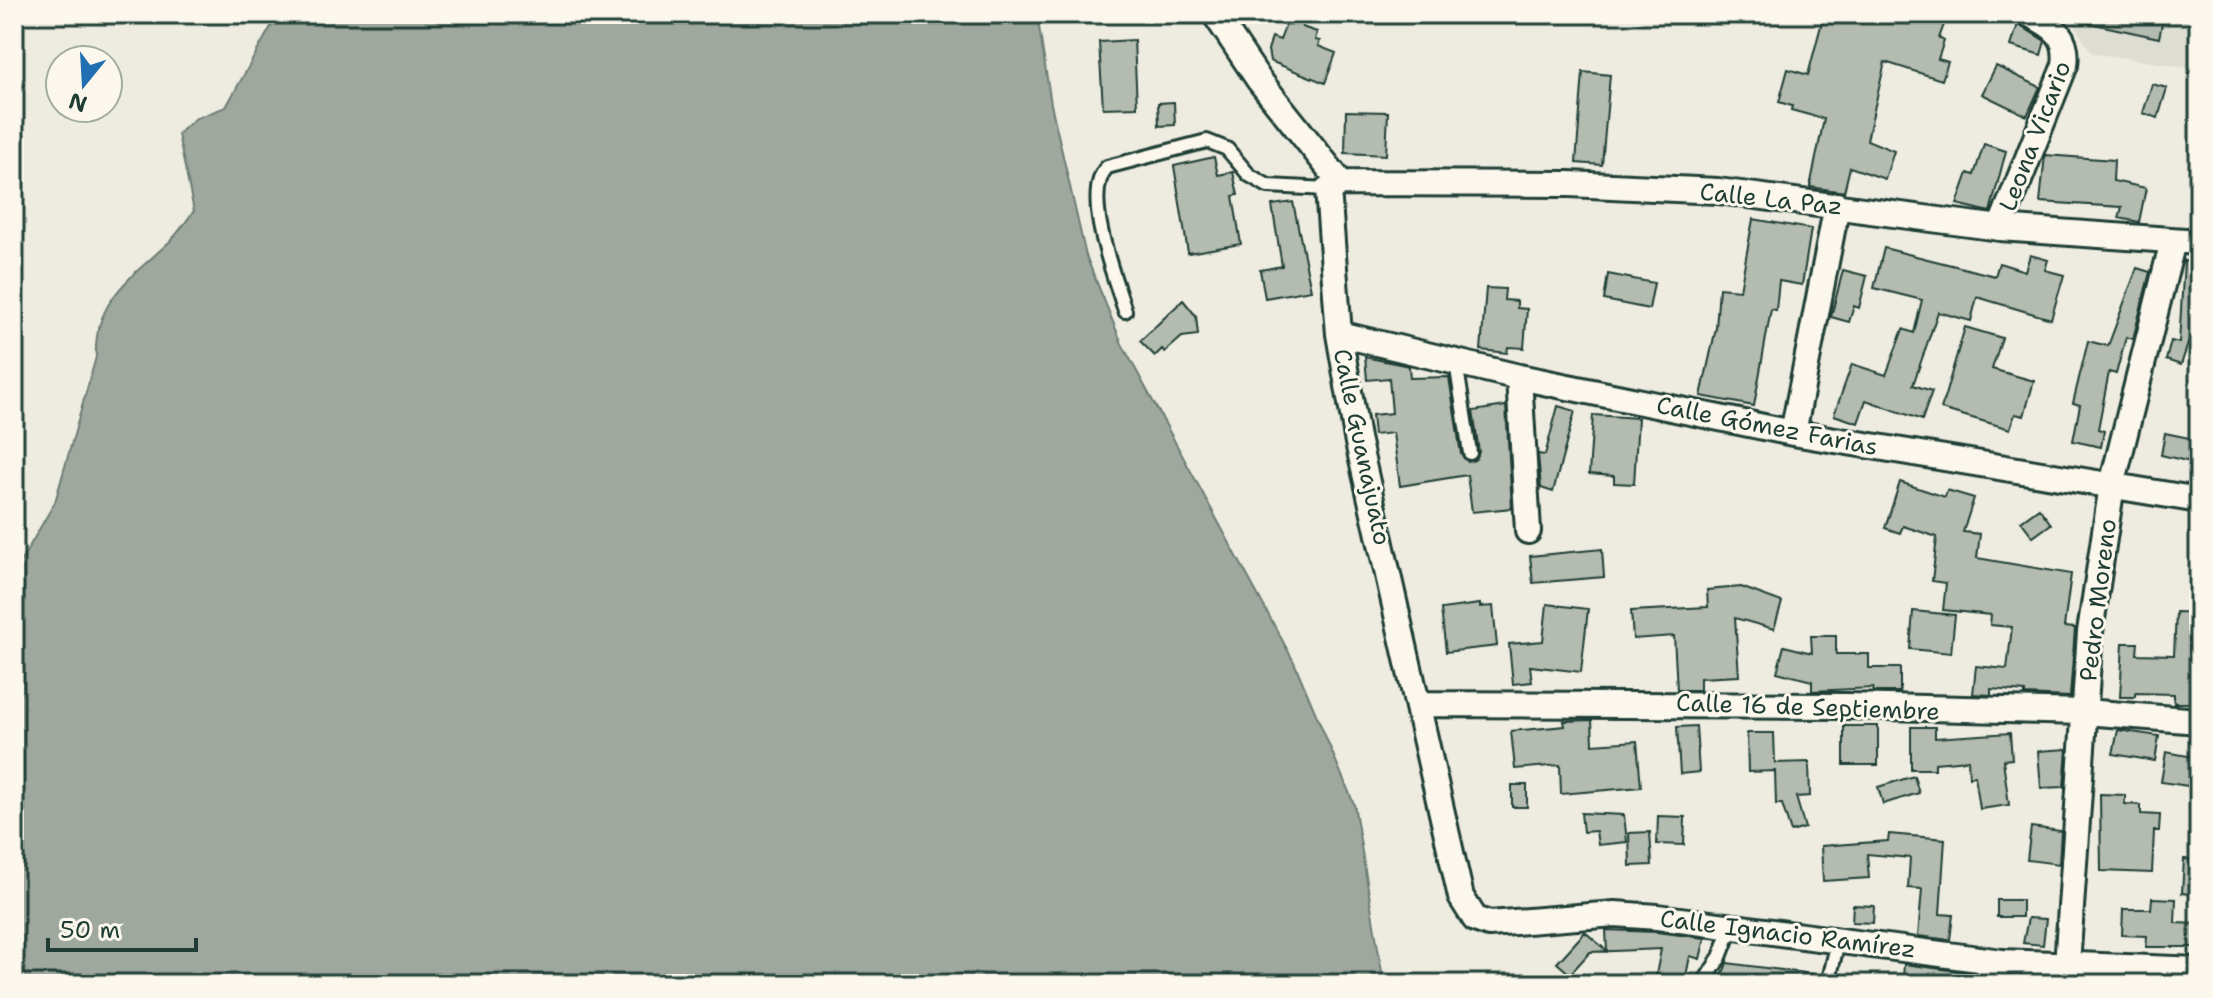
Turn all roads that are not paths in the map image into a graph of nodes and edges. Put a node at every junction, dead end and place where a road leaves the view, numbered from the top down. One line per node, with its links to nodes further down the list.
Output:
1 (1215, 14): 3 (street)
2 (2029, 14): 5 (street, Leona Vicario)
3 (1334, 186): 4 (street, Calle La Paz); 8 (lane); 9 (street, Calle Guanajuato)
4 (1837, 205): 5 (street, Calle La Paz); 12 (street)
5 (2000, 228): 6 (street, Calle La Paz)
6 (2173, 241): 7 (street, Calle La Paz); 14 (street, Pedro Moreno)
7 (2199, 241)
8 (1125, 311)
9 (1339, 334): 10 (street, Calle Gómez Farias); 17 (street, Calle Guanajuato)
10 (1456, 362): 11 (street, Calle Gómez Farias); 13 (lane)
11 (1519, 377): 12 (street, Calle Gómez Farias); 16 (street)
12 (1793, 433): 14 (street, Calle Gómez Farias)
13 (1470, 453)
14 (2112, 485): 15 (street, Calle Gómez Farias); 18 (street, Pedro Moreno)
15 (2199, 500)
16 (1528, 531)
17 (1418, 704): 18 (street, Calle 16 de Septiembre); 20 (street, Calle Guanajuato)
18 (2085, 712): 19 (street, Calle 16 de Septiembre); 24 (street, Pedro Moreno)
19 (2199, 721)
20 (1475, 919): 21 (street, Calle Ignacio Ramírez)
21 (1732, 926): 22 (street, Calle Ignacio Ramírez); 26 (lane)
22 (1838, 941): 23 (street, Calle Ignacio Ramírez); 27 (lane)
23 (2002, 962): 24 (street, Calle Ignacio Ramírez); 28 (street)
24 (2067, 965): 25 (street, Calle Ignacio Ramírez)
25 (2199, 970)
26 (1703, 984)
27 (1828, 984)
28 (1982, 984)

